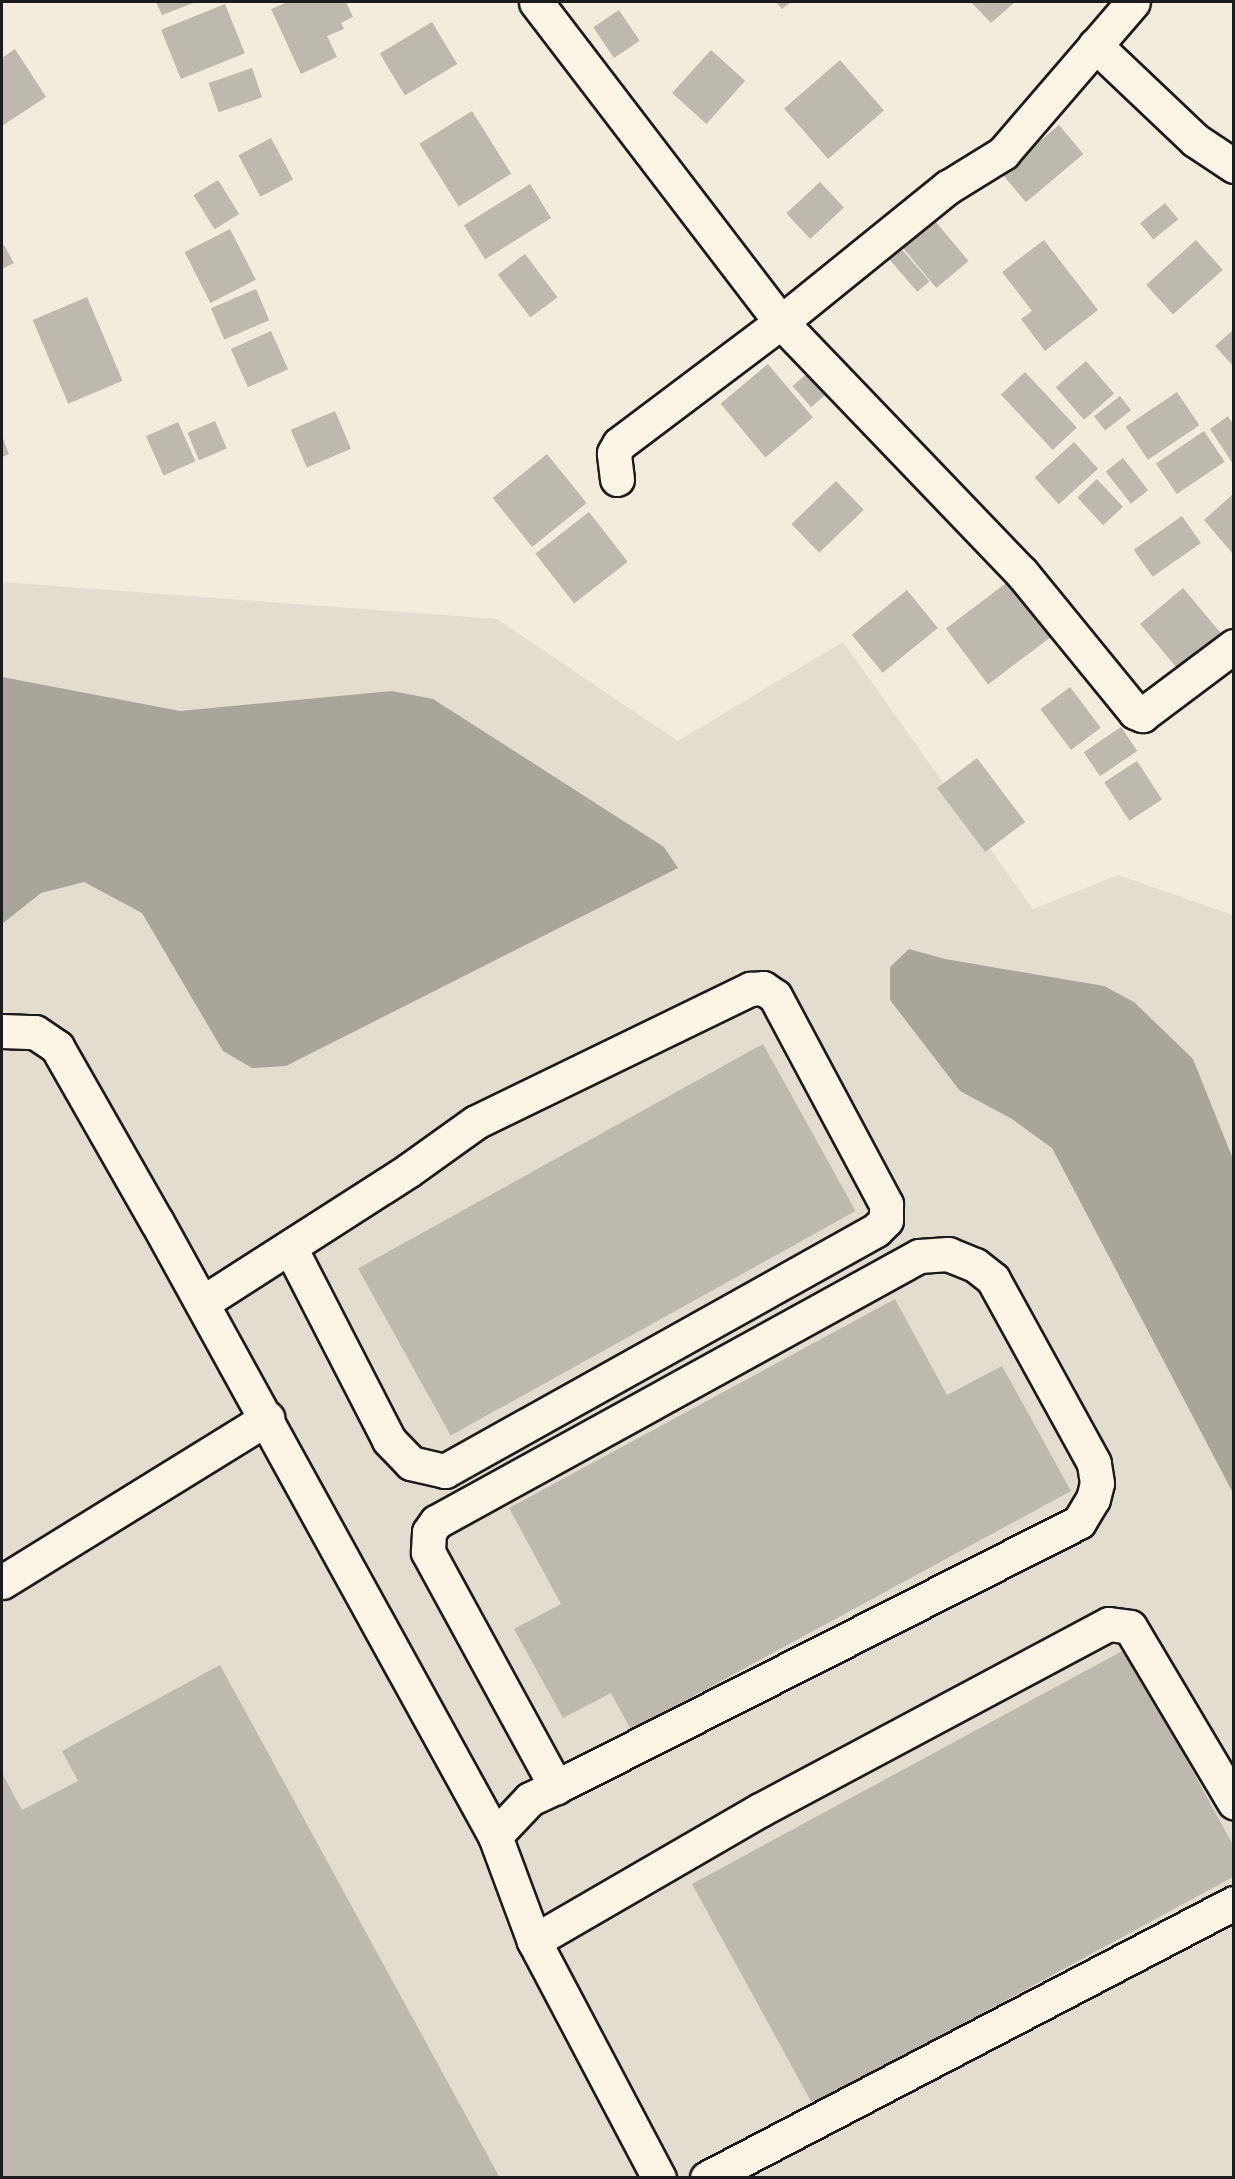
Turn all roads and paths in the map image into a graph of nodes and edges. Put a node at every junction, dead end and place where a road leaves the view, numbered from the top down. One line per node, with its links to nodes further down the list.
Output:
1 (536, 2): 5 (street)
2 (1133, 2): 3 (street)
3 (1095, 45): 4 (street); 5 (street)
4 (1233, 166)
5 (781, 322): 6 (street); 7 (street)
6 (617, 479)
7 (1233, 646)
8 (2, 1031): 10 (street)
9 (290, 1247): 9 (street); 10 (street)
10 (202, 1303): 11 (street)
11 (268, 1418): 12 (street); 15 (street)
12 (2, 1582)
13 (556, 1787): 13 (street); 15 (street)
14 (1233, 1802): 17 (street)
15 (495, 1836): 17 (street)
16 (1233, 1903): 19 (street)
17 (534, 1941): 18 (street)
18 (659, 2178)
19 (707, 2178)

